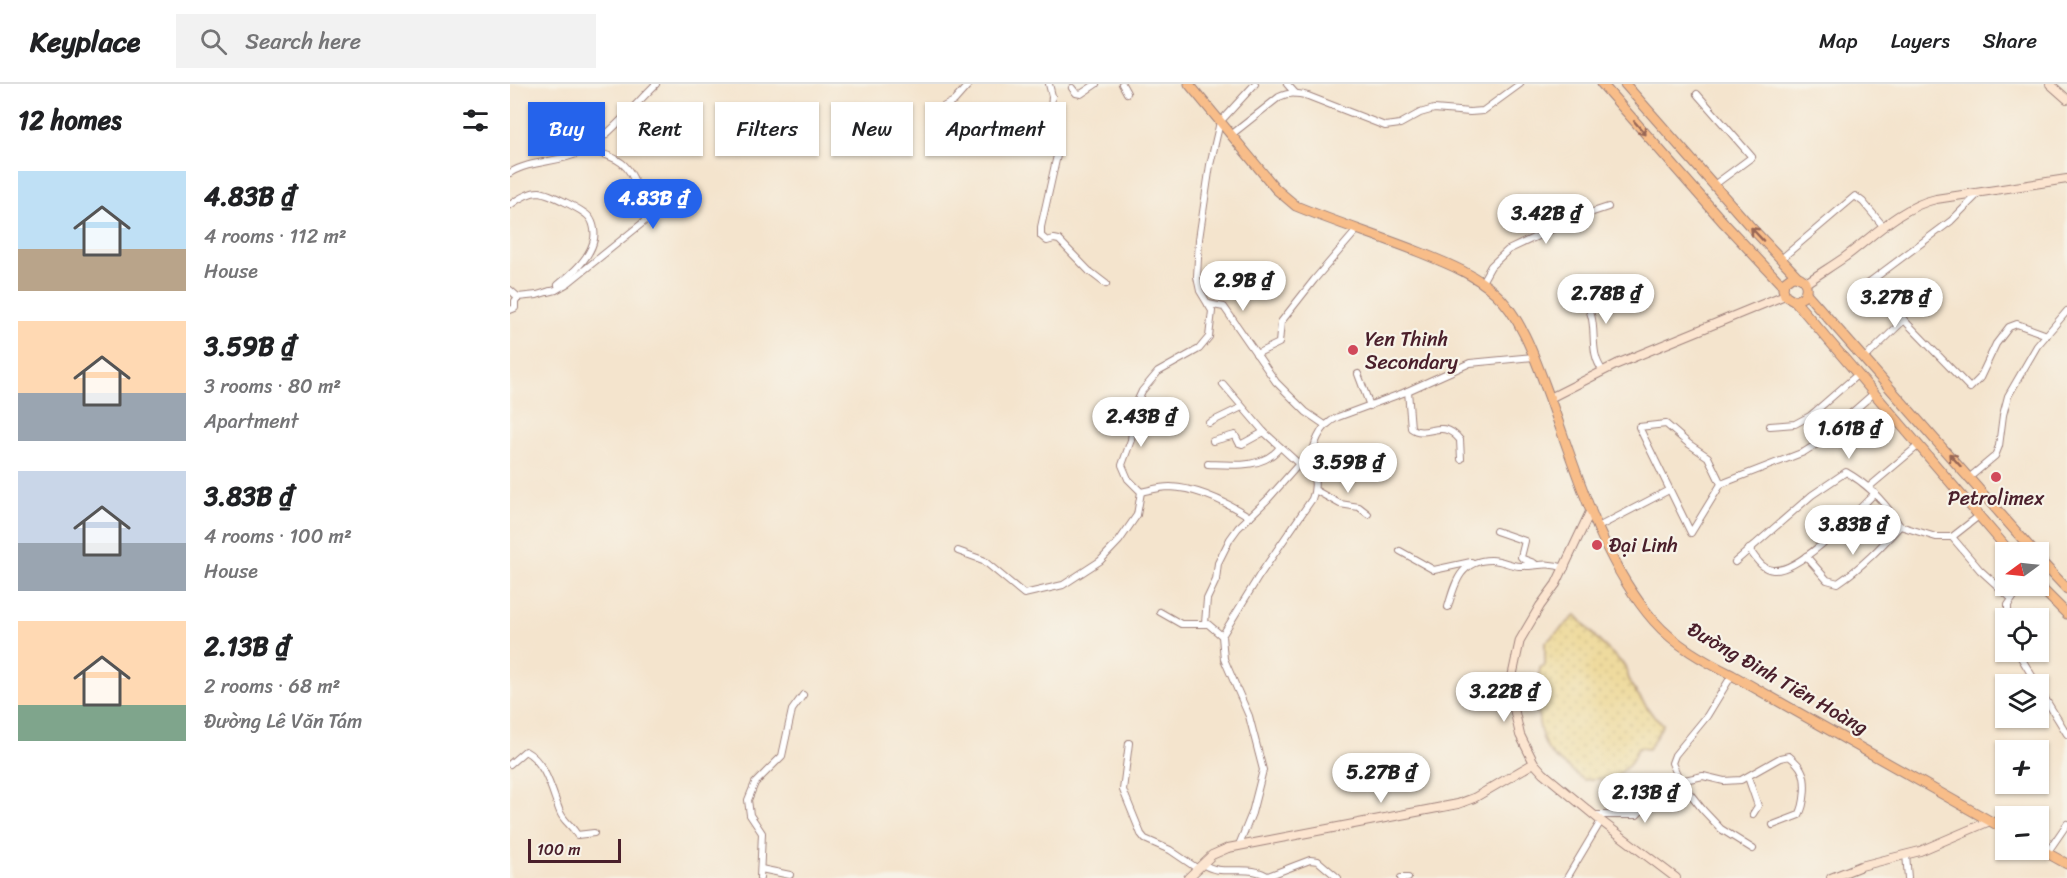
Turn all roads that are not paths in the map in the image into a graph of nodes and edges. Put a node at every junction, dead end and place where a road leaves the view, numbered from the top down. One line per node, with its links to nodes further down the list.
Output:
1 (656, 84): 21 (street)
2 (969, 84): 18 (street)
3 (1049, 84): 37 (street)
4 (1096, 84): 13 (street)
5 (1122, 84): 14 (street)
6 (1189, 84): 20 (main road, Đường Đinh Tiên Hoàng)
7 (1255, 84): 20 (street)
8 (1287, 84): 15 (street)
9 (1520, 84): 15 (street)
10 (1602, 84): 19 (main road)
11 (2050, 84): 17 (street)
12 (1627, 87): 19 (main road); 27 (main road)
13 (1072, 88)
14 (1127, 93)
15 (1295, 93): 22 (street)
16 (1696, 94): 27 (street)
17 (2067, 99)
18 (952, 102)
19 (1617, 102): 39 (main road, one-way to 39)
20 (1220, 122): 22 (main road, Đường Đinh Tiên Hoàng); 45 (street)
21 (605, 132)
22 (1231, 135): 32 (main road, Đường Đinh Tiên Hoàng)
23 (605, 155): 40 (street)
24 (571, 156): 25 (street)
25 (510, 173)
26 (2067, 179): 28 (street)
27 (1714, 185): 33 (main road, one-way to 27)
28 (1979, 193): 31 (street); 48 (street)
29 (510, 205): 40 (street)
30 (1608, 207): 35 (street)
31 (1884, 227): 33 (street); 36 (street)
32 (1357, 230): 35 (main road, Đường Đinh Tiên Hoàng); 50 (street)
33 (1781, 259): 34 (main road)
34 (1797, 276): 36 (main road); 39 (main road)
35 (1482, 282): 51 (main road, Đường Đinh Tiên Hoàng)
36 (1806, 283): 41 (main road)
37 (1106, 284)
38 (510, 290): 42 (street)
39 (1784, 291): 44 (main road); 53 (street)
40 (548, 292): 42 (street)
41 (1806, 293): 44 (main road); 52 (main road)
42 (518, 297): 46 (street)
43 (1581, 298): 53 (street)
44 (1795, 301): 55 (main road)
45 (1208, 304): 50 (street); 79 (street)
46 (510, 310)
47 (2067, 311): 49 (street)
48 (1904, 320): 49 (street); 52 (street)
49 (2048, 335): 73 (street)
50 (1256, 354): 63 (street)
51 (1534, 357): 57 (street); 59 (main road, Đường Đinh Tiên Hoàng)
52 (1864, 359): 73 (main road, one-way to 52)
53 (1603, 370): 59 (street)
54 (1358, 374): 61 (street)
55 (1857, 375): 58 (main road); 64 (street)
56 (1223, 384): 60 (street)
57 (1408, 391): 61 (street); 70 (street)
58 (1873, 394): 67 (main road); 74 (street)
59 (1550, 398): 81 (main road, Đường Đinh Tiên Hoàng)
60 (1242, 406): 62 (street); 65 (street)
61 (1370, 406): 63 (street)
62 (1209, 423)
63 (1325, 425): 69 (street)
64 (1770, 426)
65 (1264, 432): 66 (street); 68 (street)
66 (1213, 441)
67 (1919, 445): 75 (street); 76 (main road)
68 (1280, 447): 71 (street); 72 (street)
69 (1311, 458): 72 (street); 77 (street)
70 (1461, 459)
71 (1208, 464)
72 (1299, 464): 84 (street)
73 (1970, 477): 76 (main road); 90 (main road)
74 (1721, 484): 78 (street); 78 (street)
75 (1869, 487): 80 (street); 91 (street)
76 (1956, 488): 83 (main road)
77 (1315, 490): 82 (street); 109 (street)
78 (1669, 490): 86 (street)
79 (1141, 492): 84 (street); 92 (street)
80 (1875, 493): 85 (street); 94 (street)
81 (1591, 510): 86 (main road, Đường Đinh Tiên Hoàng); 98 (street)
82 (1368, 514)
83 (1980, 515): 88 (street); 89 (main road)
84 (1250, 517): 108 (street)
85 (1900, 526): 88 (street); 94 (street)
86 (1598, 527): 110 (main road, Đường Đinh Tiên Hoàng)
87 (1496, 531): 97 (street)
88 (1952, 537): 103 (street)
89 (2002, 542)
90 (2025, 542)
91 (1749, 549): 94 (street); 96 (street)
92 (958, 551)
93 (1400, 551): 95 (street)
94 (1806, 556)
95 (1477, 562): 97 (street); 104 (street)
96 (1735, 562)
97 (1538, 564): 98 (street)
98 (1565, 568): 116 (street)
99 (2049, 572): 100 (main road)
100 (2067, 589)
101 (2014, 596): 103 (street)
102 (2049, 596): 107 (main road)
103 (2012, 599): 105 (street)
104 (1448, 606)
105 (2008, 608)
106 (1160, 612): 108 (street)
107 (2067, 614)
108 (1205, 623): 109 (street)
109 (1222, 636): 127 (street)
110 (1732, 675): 118 (street); 121 (main road, Đường Đinh Tiên Hoàng)
111 (803, 695): 133 (street)
112 (2049, 704): 113 (street)
113 (2067, 734)
114 (1129, 743): 132 (street)
115 (510, 764): 125 (street)
116 (1534, 764): 120 (street); 127 (street)
117 (1748, 777): 118 (street); 119 (street); 124 (street)
118 (1680, 781): 120 (street); 128 (street)
119 (1753, 814)
120 (1597, 818): 141 (street); 142 (street)
121 (1990, 821): 122 (main road, Đường Đinh Tiên Hoàng); 129 (street)
122 (1995, 824)
123 (2067, 824): 126 (street)
124 (1773, 825)
125 (594, 833)
126 (2049, 844)
127 (1239, 845): 132 (street)
128 (1753, 849)
129 (1906, 854): 143 (street); 144 (street)
130 (2049, 854): 131 (main road)
131 (2067, 864)
132 (1200, 867): 135 (street); 137 (street)
133 (761, 869): 134 (street); 136 (street)
134 (790, 875)
135 (1269, 877): 138 (street)
136 (760, 878)
137 (1188, 878)
138 (1338, 878)
139 (1401, 878): 140 (street)
140 (1408, 878)
141 (1567, 878)
142 (1676, 878)
143 (1831, 878)
144 (1908, 878)

